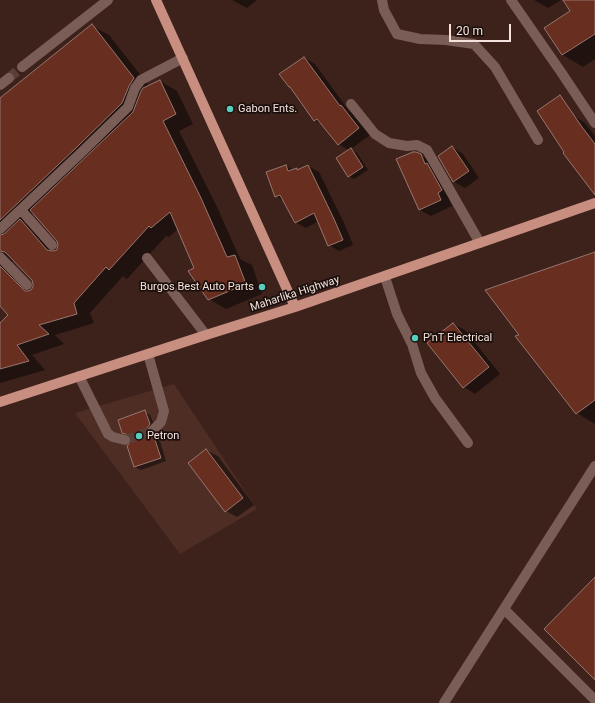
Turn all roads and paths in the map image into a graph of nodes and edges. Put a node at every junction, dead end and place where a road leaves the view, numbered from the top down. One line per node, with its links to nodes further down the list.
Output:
1 (108, 0): 6 (street)
2 (156, 0): 5 (main road)
3 (382, 0): 11 (street)
4 (511, 0): 10 (street)
5 (183, 58): 13 (street); 21 (main road)
6 (22, 67)
7 (9, 78): 8 (street)
8 (0, 85)
9 (351, 104): 15 (street)
10 (595, 123)
11 (538, 140)
12 (595, 204): 15 (main road, Maharlika Highway)
13 (21, 210): 14 (street); 16 (street)
14 (0, 229)
15 (480, 244): 19 (main road, Maharlika Highway)
16 (52, 245)
17 (0, 257): 20 (street)
18 (147, 258): 22 (street)
19 (385, 276): 21 (main road, Maharlika Highway); 28 (street)
20 (27, 285)
21 (295, 307): 22 (main road, Maharlika Highway)
22 (206, 335): 23 (main road, Maharlika Highway)
23 (148, 354): 24 (main road, Maharlika Highway); 26 (street)
24 (79, 376): 25 (main road, Maharlika Highway); 27 (street)
25 (0, 402)
26 (152, 431)
27 (125, 440)
28 (468, 443)
29 (595, 466): 30 (street)
30 (504, 608): 31 (street); 32 (street)
31 (595, 700)
32 (444, 703)

